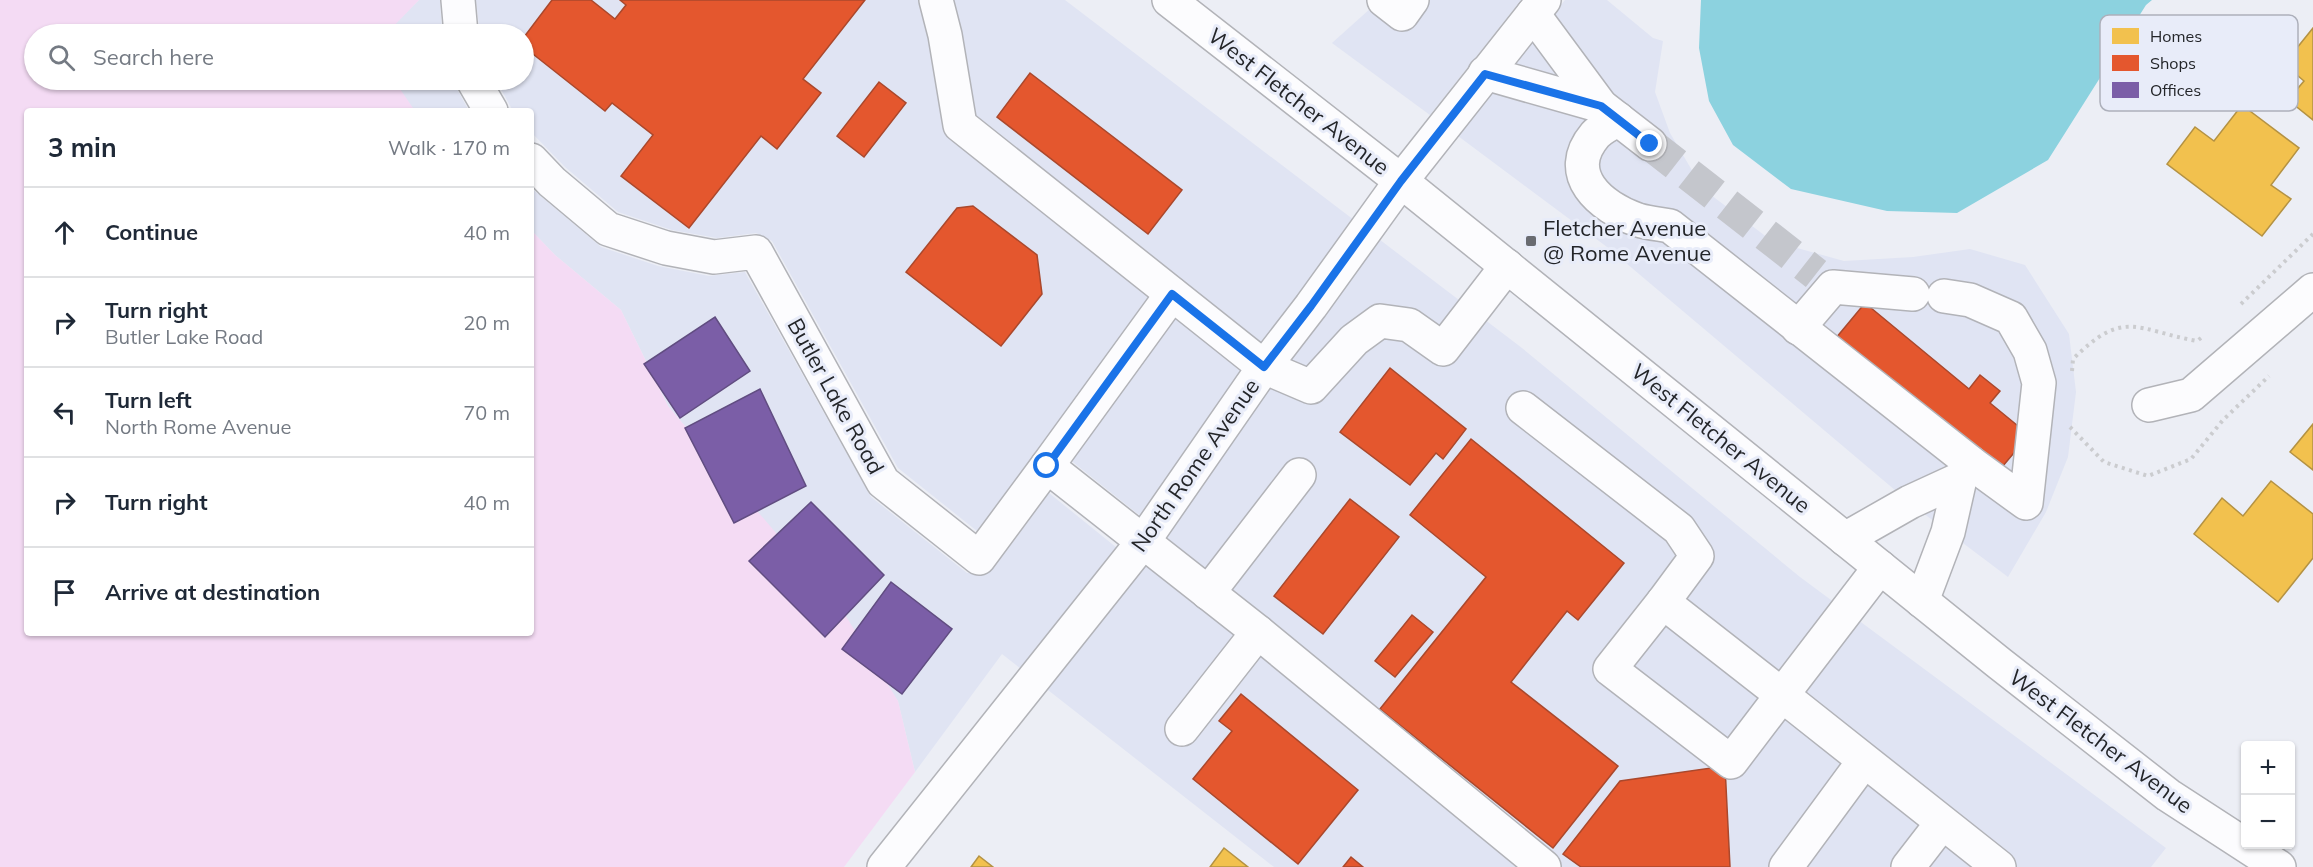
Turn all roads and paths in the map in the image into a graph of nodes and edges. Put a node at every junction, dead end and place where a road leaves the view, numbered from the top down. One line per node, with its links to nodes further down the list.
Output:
1 (458, 0): 7 (main road)
2 (936, 0): 17 (main road)
3 (1169, 0): 14 (main road, West Fletcher Avenue)
4 (1384, 0): 5 (main road)
5 (1412, 0)
6 (1539, 7): 8 (main road, North Rome Avenue); 11 (main road)
7 (460, 24)
8 (1485, 74): 11 (main road); 14 (main road, North Rome Avenue)
9 (479, 90): 10 (main road)
10 (489, 108)
11 (1610, 112): 12 (main road); 18 (main road)
12 (1650, 144)
13 (534, 163): 22 (main road, Butler Lake Road)
14 (1401, 181): 15 (main road, West Fletcher Avenue); 19 (main road, North Rome Avenue)
15 (1507, 266): 19 (main road); 25 (main road, West Fletcher Avenue)
16 (2313, 290): 20 (main road)
17 (1172, 294): 19 (main road); 22 (main road)
18 (1798, 328): 23 (main road); 23 (main road)
19 (1264, 367): 26 (main road, North Rome Avenue)
20 (2148, 405)
21 (1523, 408): 30 (main road)
22 (1047, 466): 26 (main road)
23 (1965, 471): 25 (main road); 29 (main road)
24 (1299, 475): 28 (main road)
25 (1845, 539): 27 (main road, West Fletcher Avenue)
26 (1142, 543): 28 (main road); 36 (main road, North Rome Avenue)
27 (1880, 567): 29 (main road, West Fletcher Avenue); 32 (main road)
28 (1208, 593): 31 (main road)
29 (1922, 601): 41 (main road, West Fletcher Avenue)
30 (1663, 602): 32 (main road); 32 (main road)
31 (1258, 632): 33 (main road); 37 (main road)
32 (1782, 695): 34 (main road)
33 (1182, 729)
34 (1864, 761): 35 (main road); 38 (main road)
35 (1942, 823): 39 (main road); 40 (main road)
36 (884, 867)
37 (1544, 867)
38 (1786, 867)
39 (1908, 867)
40 (1998, 867)
41 (2279, 867)

